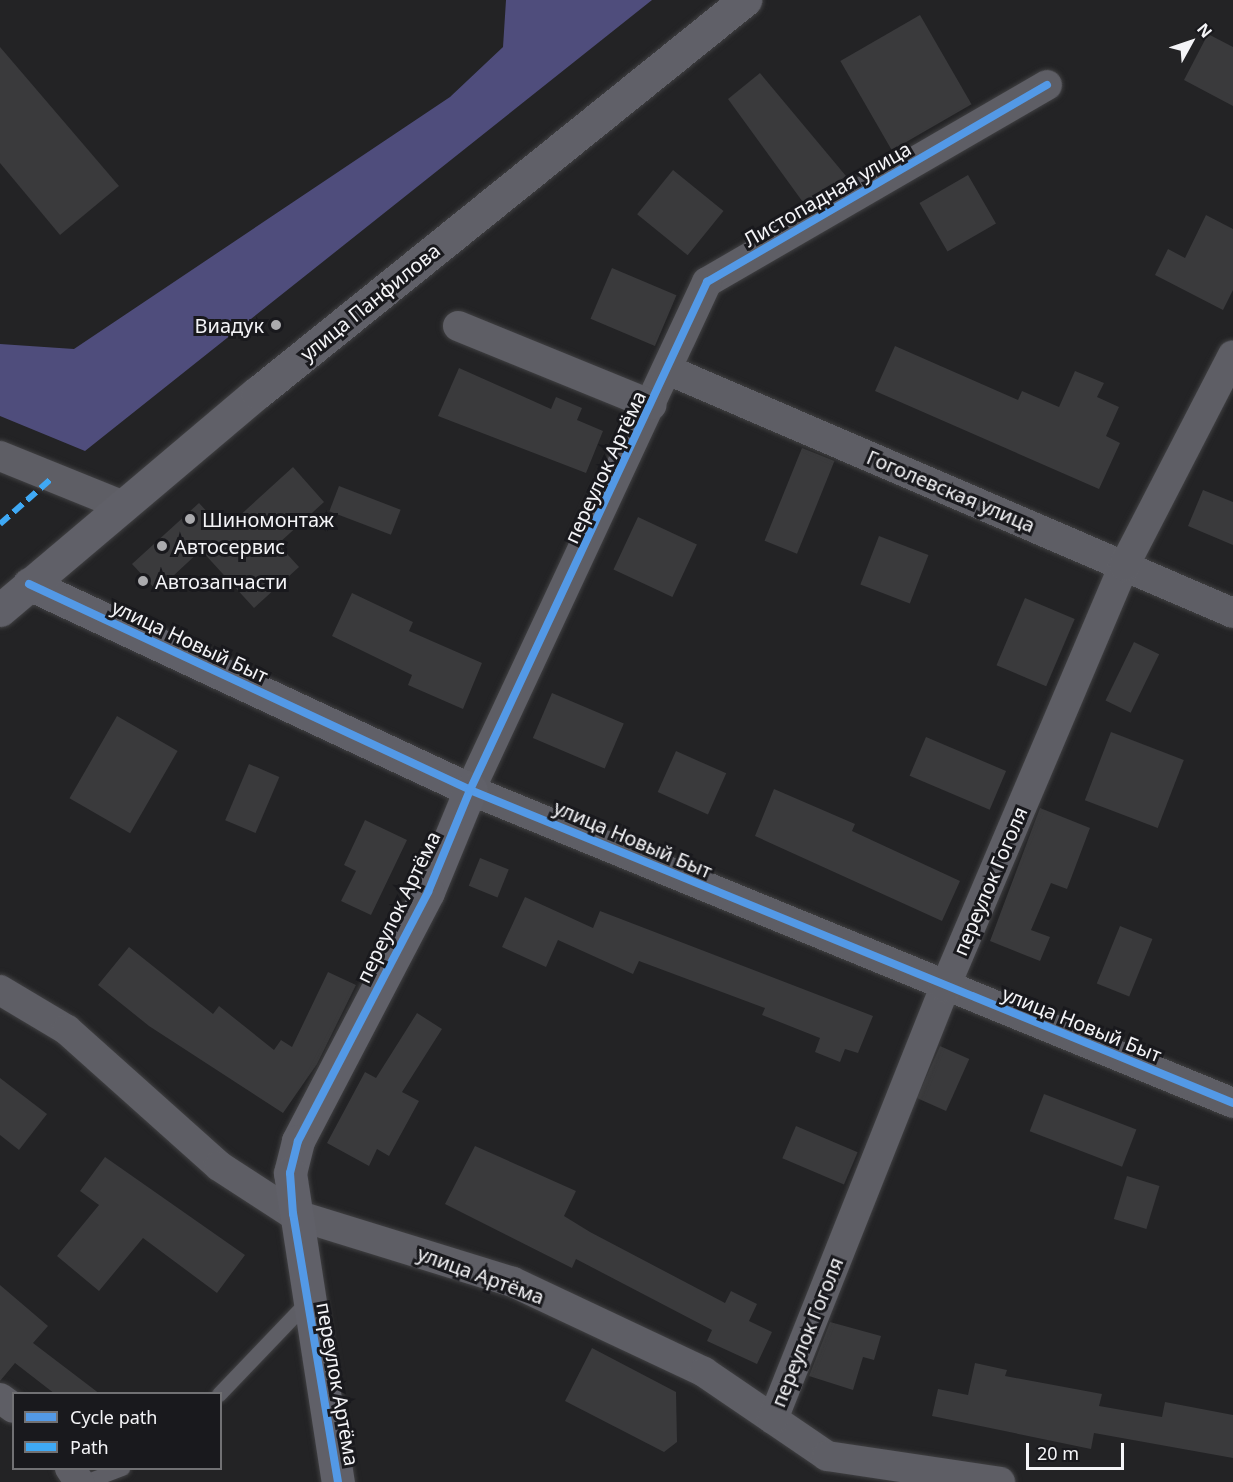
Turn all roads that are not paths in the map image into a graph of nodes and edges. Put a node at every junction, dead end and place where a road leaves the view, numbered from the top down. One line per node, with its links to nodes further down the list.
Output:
1 (745, 0): 8 (street, улица Панфилова)
2 (1047, 85): 5 (street, Листопадная улица)
3 (458, 326): 6 (street)
4 (1233, 355): 9 (street, переулок Гоголя)
5 (668, 370): 6 (street, переулок Артёма); 9 (street, Гоголевская улица)
6 (652, 405): 13 (street, переулок Артёма)
7 (0, 456): 8 (street)
8 (124, 506): 10 (street, улица Панфилова)
9 (1124, 566): 12 (street, Гоголевская улица); 14 (street, переулок Гоголя)
10 (29, 584): 11 (street, улица Панфилова); 13 (street, улица Новый Быт)
11 (0, 610)
12 (1233, 614)
13 (470, 790): 14 (street, улица Новый Быт); 17 (street, переулок Артёма)
14 (945, 987): 16 (street, улица Новый Быт); 20 (street, переулок Гоголя)
15 (0, 990): 17 (street, улица Артёма)
16 (1233, 1103)
17 (293, 1214): 18 (street, переулок Артёма); 20 (street, улица Артёма)
18 (308, 1301): 19 (lane); 23 (street, переулок Артёма)
19 (221, 1392)
20 (773, 1419): 24 (street, улица Артёма)
21 (117, 1470): 22 (lane)
22 (85, 1482)
23 (338, 1482)
24 (1000, 1482)

